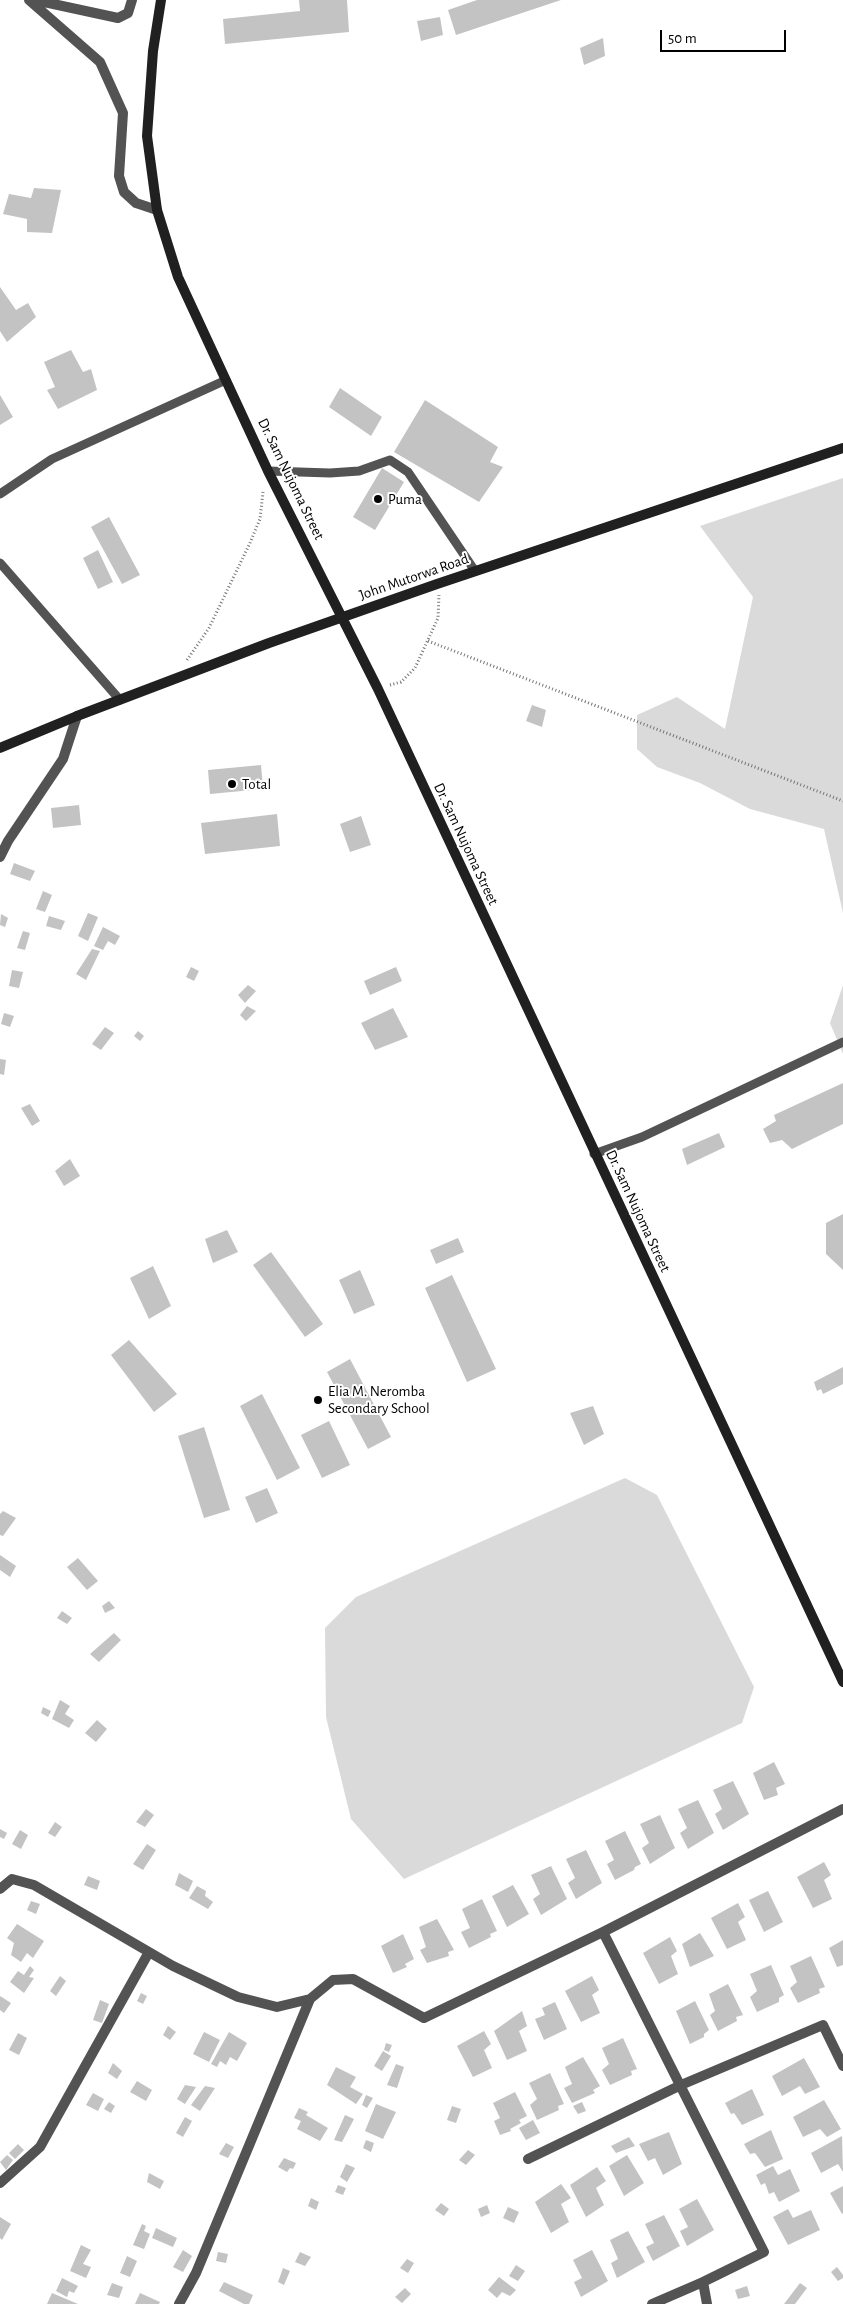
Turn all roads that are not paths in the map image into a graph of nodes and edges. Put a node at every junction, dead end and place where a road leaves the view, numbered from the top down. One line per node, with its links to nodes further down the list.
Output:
1 (29, 0): 5 (street)
2 (35, 0): 3 (street)
3 (132, 0)
4 (161, 0): 5 (street, Dr. Sam Nujoma Street)
5 (157, 210): 6 (street, Dr. Sam Nujoma Street)
6 (226, 380): 8 (street, Dr. Sam Nujoma Street); 9 (lane)
7 (843, 448): 11 (street, John Mutorwa Road)
8 (268, 471): 11 (lane); 12 (street, Dr. Sam Nujoma Street)
9 (0, 494)
10 (0, 563): 13 (lane)
11 (475, 571): 12 (street, John Mutorwa Road)
12 (344, 618): 13 (street, John Mutorwa Road); 18 (street, Dr. Sam Nujoma Street)
13 (120, 700): 14 (street, John Mutorwa Road)
14 (77, 716): 15 (street, John Mutorwa Road); 16 (street)
15 (0, 748)
16 (0, 857)
17 (843, 1042): 18 (lane)
18 (594, 1154): 19 (street, Dr. Sam Nujoma Street)
19 (843, 1682)
20 (843, 1809): 22 (street)
21 (0, 1890): 23 (street)
22 (603, 1932): 24 (street); 26 (street)
23 (149, 1952): 24 (street); 28 (street)
24 (310, 1999): 30 (street)
25 (843, 2066): 26 (street)
26 (681, 2085): 27 (street); 29 (street)
27 (528, 2159)
28 (0, 2183)
29 (703, 2282): 31 (street); 32 (street)
30 (179, 2304)
31 (652, 2304)
32 (707, 2304)

